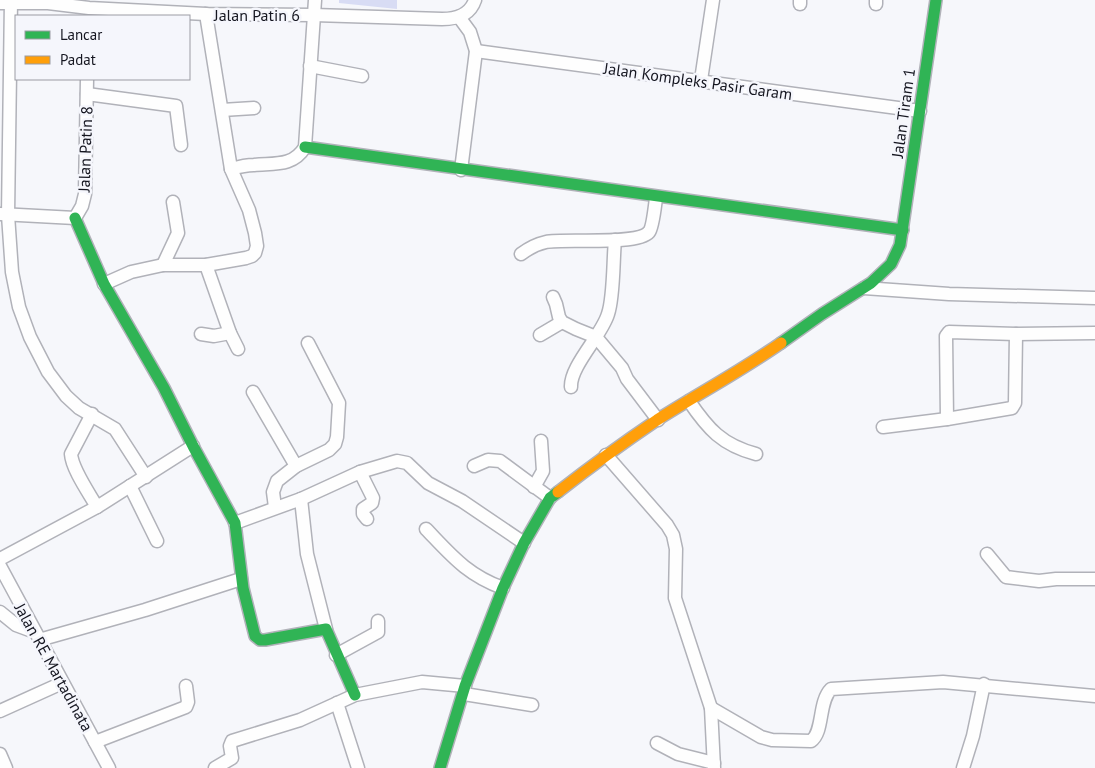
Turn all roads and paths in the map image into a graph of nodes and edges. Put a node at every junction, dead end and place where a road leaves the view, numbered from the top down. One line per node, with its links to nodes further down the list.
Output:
1 (315, 0): 8 (street)
2 (713, 0): 15 (street)
3 (936, 0): 19 (street, Jalan Tiram 1)
4 (8, 2): 6 (street, Jalan Patin 6); 26 (street)
5 (474, 3): 9 (street); 10 (street)
6 (89, 8): 7 (street, Jalan Patin 6)
7 (206, 14): 8 (street, Jalan Patin 6); 18 (street)
8 (314, 15): 9 (street, Jalan Patin 6); 12 (street)
9 (458, 17): 10 (street)
10 (470, 32): 11 (street)
11 (476, 51): 15 (street, Jalan Kompleks Pasir Garam); 23 (street)
12 (310, 66): 13 (street); 21 (street)
13 (362, 76)
14 (87, 80): 16 (street, Jalan Patin 8)
15 (700, 80): 19 (street, Jalan Kompleks Pasir Garam)
16 (87, 94): 20 (street); 27 (street, Jalan Patin 8)
17 (254, 108): 18 (street)
18 (222, 110): 22 (street)
19 (920, 111): 28 (street, Jalan Tiram 1)
20 (181, 146)
21 (305, 147): 22 (street); 23 (street)
22 (230, 169): 32 (street)
23 (461, 170): 24 (street)
24 (656, 198): 28 (street); 29 (street)
25 (172, 202): 31 (street)
26 (4, 215): 27 (street); 49 (street)
27 (75, 218): 33 (street)
28 (903, 230): 34 (street, Jalan Tiram 1)
29 (615, 240): 30 (street); 43 (street)
30 (522, 254)
31 (163, 265): 32 (street); 33 (street)
32 (206, 265): 39 (street)
33 (104, 284): 54 (street)
34 (864, 288): 36 (street); 48 (street, Jalan Tiram 1)
35 (553, 296): 37 (street)
36 (1095, 298)
37 (562, 322): 42 (street); 43 (street)
38 (1095, 332): 41 (street)
39 (230, 333): 40 (street); 45 (street)
40 (201, 334)
41 (1016, 334): 50 (street); 50 (street)
42 (540, 335)
43 (596, 336): 46 (street); 51 (street)
44 (308, 343): 57 (street)
45 (238, 349)
46 (571, 387)
47 (253, 392): 57 (street)
48 (690, 401): 51 (street, Jalan Tiram 1); 55 (street)
49 (92, 414): 60 (street); 65 (street)
50 (947, 419): 52 (street)
51 (658, 420): 56 (street, Jalan Tiram 1)
52 (883, 427)
53 (541, 441): 62 (street)
54 (193, 446): 60 (street); 68 (street)
55 (756, 454)
56 (606, 455): 63 (street, Jalan Tiram 1); 91 (street)
57 (296, 466): 66 (street)
58 (474, 466): 62 (street)
59 (360, 472): 64 (street); 67 (street); 71 (street)
60 (146, 477): 61 (street)
61 (130, 486): 65 (street); 70 (street)
62 (534, 487): 63 (street)
63 (550, 498): 71 (street)
64 (301, 499): 66 (street); 80 (street)
65 (97, 507): 73 (street)
66 (275, 507): 68 (street)
67 (367, 519)
68 (235, 522): 75 (street)
69 (426, 529): 77 (street)
70 (156, 541)
71 (524, 543): 77 (street)
72 (987, 554): 76 (street)
73 (0, 559)
74 (0, 566): 81 (street, Jalan RE Martadinata)
75 (241, 579): 80 (street); 81 (street)
76 (1095, 579)
77 (503, 588): 86 (street)
78 (0, 612): 81 (street)
79 (378, 621): 82 (street)
80 (326, 630): 82 (street)
81 (37, 636): 83 (street, Jalan RE Martadinata)
82 (336, 655): 87 (street)
83 (62, 682): 92 (street); 93 (street, Jalan RE Martadinata)
84 (984, 684): 88 (street); 91 (street); 102 (street)
85 (186, 686): 93 (street)
86 (464, 690): 87 (street); 90 (street); 101 (street)
87 (355, 695): 89 (street)
88 (1095, 696)
89 (337, 703): 99 (street); 100 (street)
90 (532, 705)
91 (711, 708): 96 (street)
92 (0, 711)
93 (95, 742): 98 (street, Jalan RE Martadinata)
94 (657, 743): 96 (street)
95 (0, 754): 97 (street)
96 (714, 766)
97 (6, 768)
98 (109, 768)
99 (215, 768)
100 (358, 768)
101 (440, 768)
102 (963, 768)

